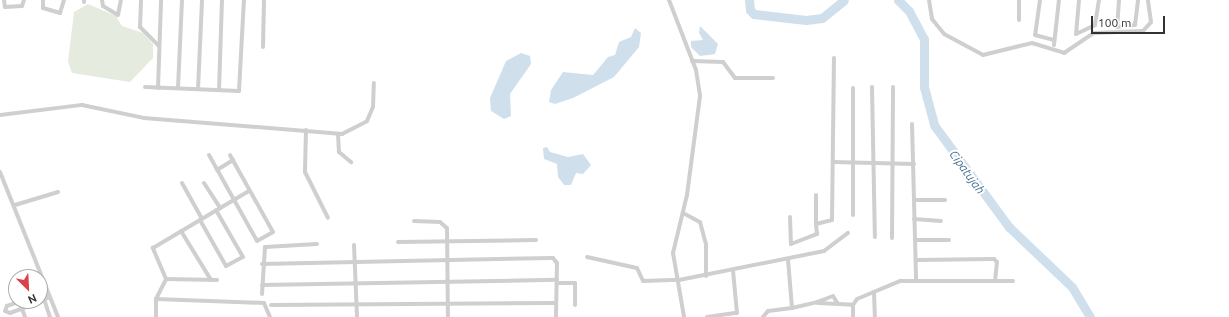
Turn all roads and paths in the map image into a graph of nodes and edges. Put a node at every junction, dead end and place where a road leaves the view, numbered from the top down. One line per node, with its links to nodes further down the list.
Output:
1 (4, 0): 2 (street)
2 (24, 0)
3 (43, 0): 4 (street)
4 (64, 0)
5 (102, 0): 6 (street)
6 (121, 0)
7 (141, 0): 27 (street)
8 (161, 0): 27 (street)
9 (182, 0): 37 (street)
10 (202, 0): 39 (street)
11 (222, 0): 40 (street)
12 (244, 0): 40 (street)
13 (264, 0): 28 (street)
14 (669, 0): 30 (street)
15 (929, 0): 23 (street)
16 (1019, 0): 24 (street)
17 (1040, 0): 25 (street)
18 (1059, 0): 25 (street)
19 (1079, 0): 20 (street)
20 (1099, 0)
21 (1119, 0): 22 (street)
22 (1138, 0)
23 (1148, 0)
24 (1019, 20)
25 (1054, 40): 26 (street)
26 (1054, 45)
27 (159, 46): 36 (street)
28 (263, 47)
29 (834, 58): 49 (street)
30 (692, 61): 31 (street); 66 (street)
31 (773, 78)
32 (374, 83): 44 (street)
33 (145, 87): 36 (street)
34 (872, 87): 52 (street)
35 (893, 87): 51 (street)
36 (158, 88): 37 (street)
37 (178, 88): 39 (street)
38 (853, 88): 50 (street)
39 (198, 89): 40 (street)
40 (218, 90)
41 (0, 115): 43 (street)
42 (912, 124): 53 (street)
43 (306, 130): 44 (street); 68 (street)
44 (338, 134): 48 (street)
45 (209, 155): 54 (street)
46 (230, 155): 47 (street)
47 (233, 160): 54 (street); 58 (street)
48 (351, 162)
49 (833, 162): 50 (street); 74 (street)
50 (853, 162): 52 (street); 67 (street)
51 (893, 162): 52 (street); 53 (street); 78 (street)
52 (876, 163): 77 (street)
53 (914, 164): 62 (street)
54 (216, 170): 61 (street)
55 (0, 172): 64 (street)
56 (182, 183): 70 (street)
57 (204, 183): 65 (street)
58 (250, 191): 61 (street); 61 (street)
59 (58, 192): 64 (street)
60 (816, 195): 74 (street)
61 (233, 200): 65 (street)
62 (914, 200): 63 (street); 71 (street)
63 (945, 200)
64 (15, 205): 92 (street)
65 (218, 209): 70 (street); 70 (street)
66 (684, 213): 94 (street); 99 (street)
67 (853, 215)
68 (328, 218)
69 (790, 218): 74 (street)
70 (201, 219): 75 (street)
71 (914, 219): 73 (street); 80 (street)
72 (414, 221): 82 (street)
73 (941, 221)
74 (816, 224)
75 (181, 231): 95 (street); 97 (street)
76 (848, 233): 87 (street)
77 (875, 237)
78 (892, 238)
79 (536, 240): 82 (street)
80 (917, 240): 81 (street); 88 (street)
81 (949, 240)
82 (447, 241): 83 (street); 89 (street)
83 (398, 242)
84 (317, 244): 91 (street)
85 (354, 245): 90 (street)
86 (587, 257): 99 (street)
87 (788, 259): 93 (street); 120 (street)
88 (916, 260): 96 (street); 100 (street)
89 (447, 261): 90 (street); 101 (street); 102 (street)
90 (355, 263): 91 (street); 104 (street)
91 (262, 264): 105 (street)
92 (40, 269)
93 (733, 271): 94 (street); 130 (street)
94 (706, 276): 99 (street)
95 (166, 279): 97 (street); 109 (street)
96 (916, 279): 100 (street); 107 (street)
97 (211, 280): 98 (street)
98 (217, 280)
99 (679, 280): 129 (street)
100 (995, 280): 103 (street)
101 (448, 282): 102 (street); 104 (street); 114 (street)
102 (557, 282): 113 (street); 118 (street)
103 (1013, 282)
104 (356, 284): 105 (street); 117 (street)
105 (262, 285): 108 (street)
106 (48, 288): 111 (street)
107 (874, 292): 119 (street); 133 (street)
108 (262, 294)
109 (156, 299): 124 (street); 125 (street)
110 (48, 301): 111 (street)
111 (52, 301): 123 (street)
112 (817, 302): 115 (street); 115 (street); 120 (street)
113 (556, 303): 114 (street); 128 (street)
114 (448, 304): 117 (street); 127 (street)
115 (838, 304): 119 (street)
116 (271, 305): 117 (street)
117 (357, 305): 126 (street)
118 (575, 305)
119 (852, 305): 132 (street)
120 (792, 308): 131 (street)
121 (20, 309): 122 (street)
122 (2, 312)
123 (58, 317)
124 (156, 317)
125 (270, 317)
126 (357, 317)
127 (448, 317)
128 (556, 317)
129 (684, 317)
130 (707, 317)
131 (763, 317)
132 (853, 317)
133 (875, 317)

